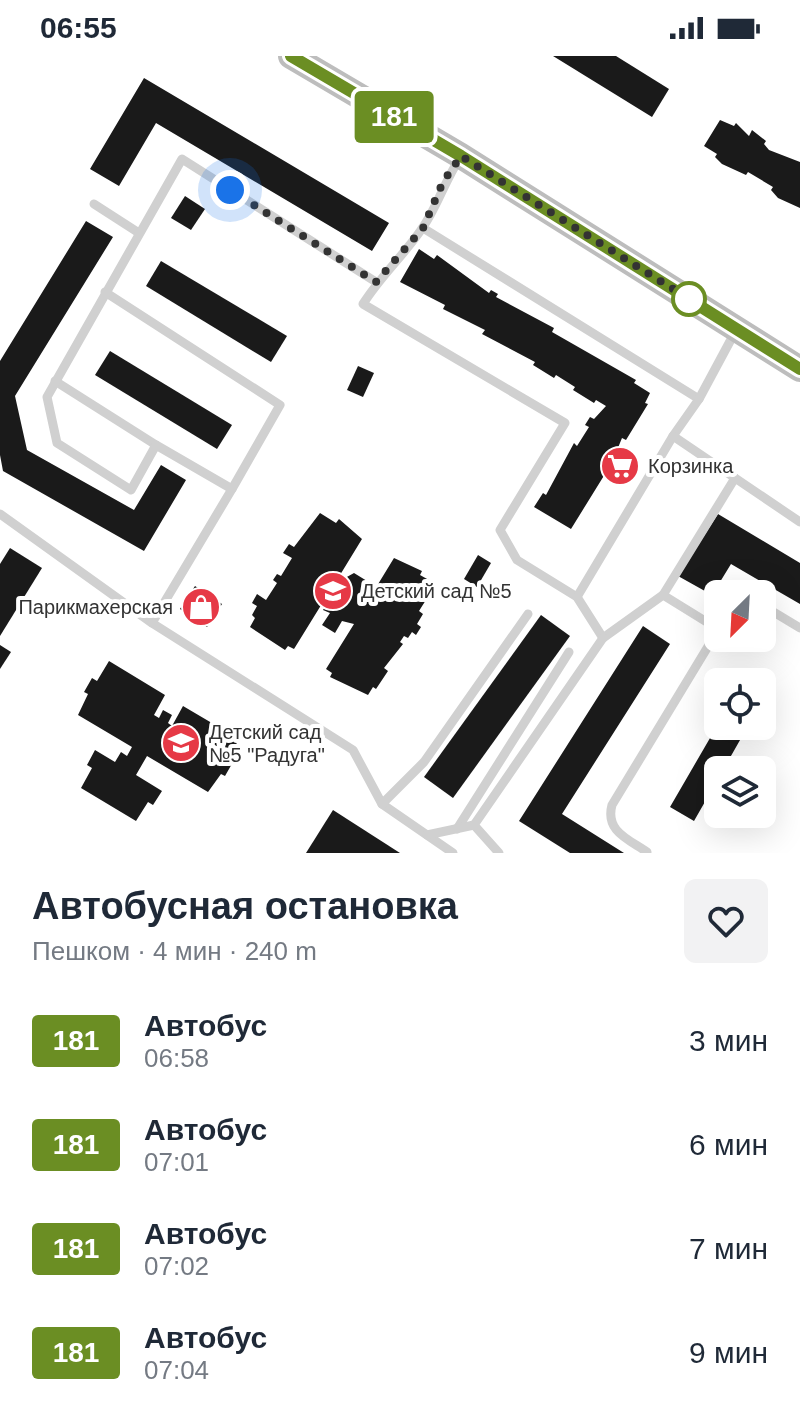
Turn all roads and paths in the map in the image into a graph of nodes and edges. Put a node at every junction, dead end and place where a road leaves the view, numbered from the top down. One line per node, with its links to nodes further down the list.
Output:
1 (291, 56): 2 (main road)
2 (461, 156): 4 (lane); 8 (main road)
3 (94, 204): 5 (lane)
4 (423, 228): 6 (lane); 11 (lane)
5 (139, 233): 6 (lane); 7 (lane)
6 (376, 282): 19 (lane)
7 (105, 292): 10 (lane); 15 (lane)
8 (737, 328): 9 (main road); 11 (lane)
9 (800, 369)
10 (55, 381): 13 (lane); 13 (lane)
11 (699, 399): 12 (lane)
12 (673, 436): 14 (lane); 19 (lane)
13 (156, 445): 15 (lane)
14 (735, 478): 17 (lane); 18 (lane)
15 (232, 489): 23 (lane)
16 (0, 512): 23 (lane)
17 (800, 522)
18 (663, 595): 22 (lane); 25 (lane)
19 (577, 597): 25 (lane)
20 (776, 613): 24 (lane)
21 (528, 614): 28 (lane)
22 (704, 621)
23 (152, 623): 28 (lane)
24 (800, 628)
25 (603, 638): 29 (lane)
26 (569, 652): 30 (lane)
27 (705, 652): 34 (lane)
28 (382, 804): 31 (lane)
29 (474, 825): 30 (lane); 33 (lane)
30 (457, 829): 31 (lane)
31 (427, 835): 32 (lane)
32 (453, 853)
33 (499, 853)
34 (648, 853)

